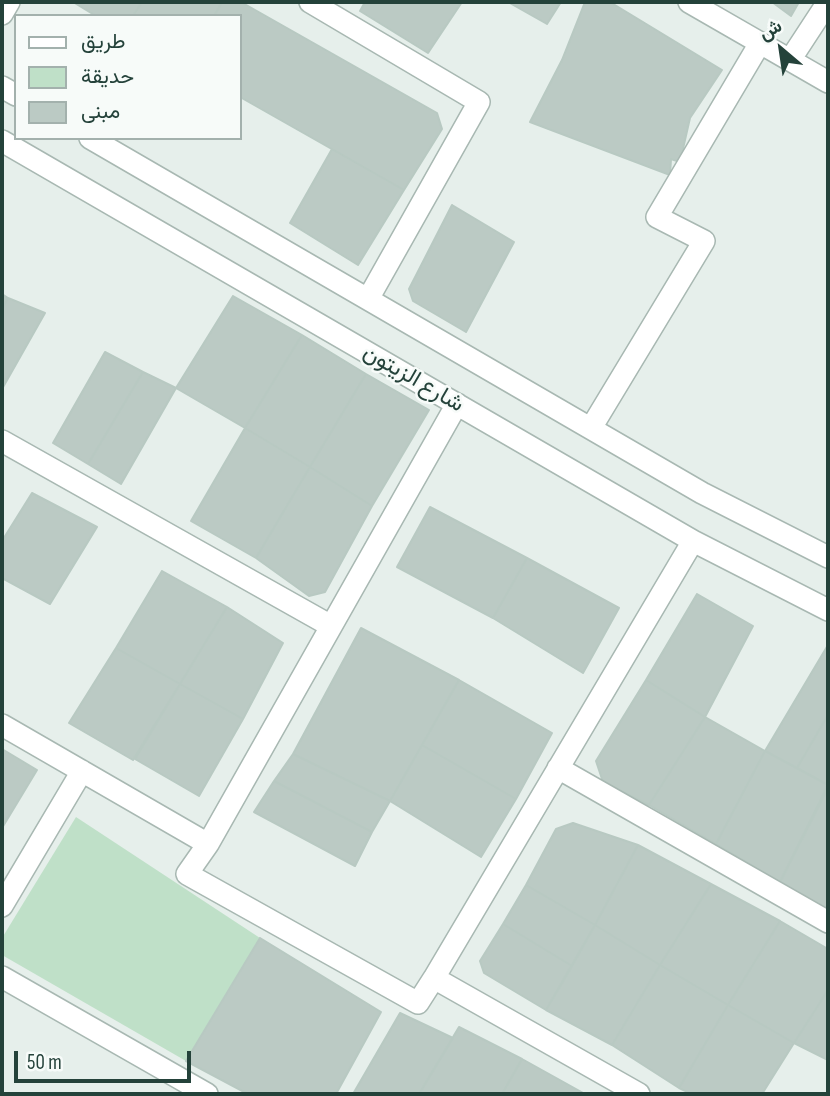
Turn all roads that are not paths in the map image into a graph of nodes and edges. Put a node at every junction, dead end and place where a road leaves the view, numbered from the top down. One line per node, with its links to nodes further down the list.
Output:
1 (9, 2): 5 (street)
2 (310, 2): 11 (street)
3 (689, 2): 6 (street)
4 (828, 2): 7 (street)
5 (2, 14)
6 (760, 43): 7 (street); 13 (street)
7 (790, 60): 8 (street)
8 (828, 82)
9 (93, 140): 11 (street, شارع الزيتون)
10 (2, 141): 12 (street, شارع الزيتون)
11 (368, 299): 13 (street, شارع الزيتون)
12 (457, 404): 15 (street, شارع الزيتون); 18 (street)
13 (591, 428): 16 (street, شارع الزيتون)
14 (2, 441): 18 (street)
15 (693, 541): 17 (street, شارع الزيتون); 20 (street)
16 (828, 557)
17 (828, 610)
18 (331, 626): 22 (street)
19 (2, 725): 21 (street)
20 (558, 768): 24 (street); 26 (street)
21 (82, 771): 22 (street); 23 (street)
22 (208, 844): 26 (street)
23 (2, 905)
24 (828, 922)
25 (2, 977): 27 (street)
26 (434, 978): 28 (street)
27 (207, 1094)
28 (639, 1094)

